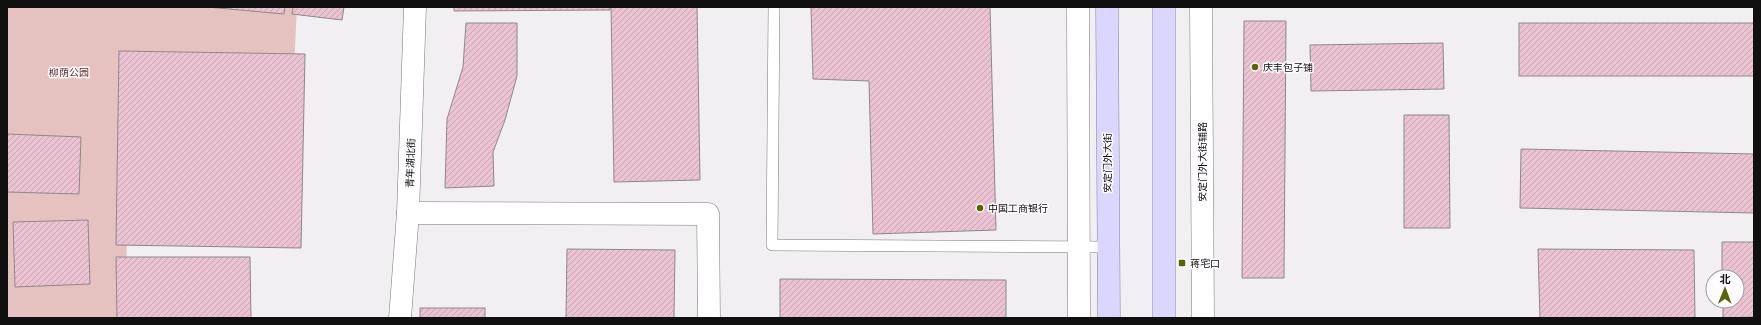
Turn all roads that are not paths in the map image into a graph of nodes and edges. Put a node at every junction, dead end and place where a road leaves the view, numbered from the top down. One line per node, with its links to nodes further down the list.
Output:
1 (415, 7): 7 (street, 青年湖北街)
2 (774, 7): 8 (lane)
3 (1078, 7): 8 (street)
4 (1107, 7): 9 (main road, 安定门外大街)
5 (1164, 7): 14 (main road)
6 (1201, 7): 15 (street, 安定门外大街辅路)
7 (408, 213): 10 (street, 青年湖北街); 11 (street)
8 (1080, 247): 9 (lane); 12 (street)
9 (1108, 247): 13 (main road, 安定门外大街)
10 (400, 318)
11 (709, 318)
12 (1079, 318)
13 (1109, 318)
14 (1164, 318)
15 (1203, 318)

